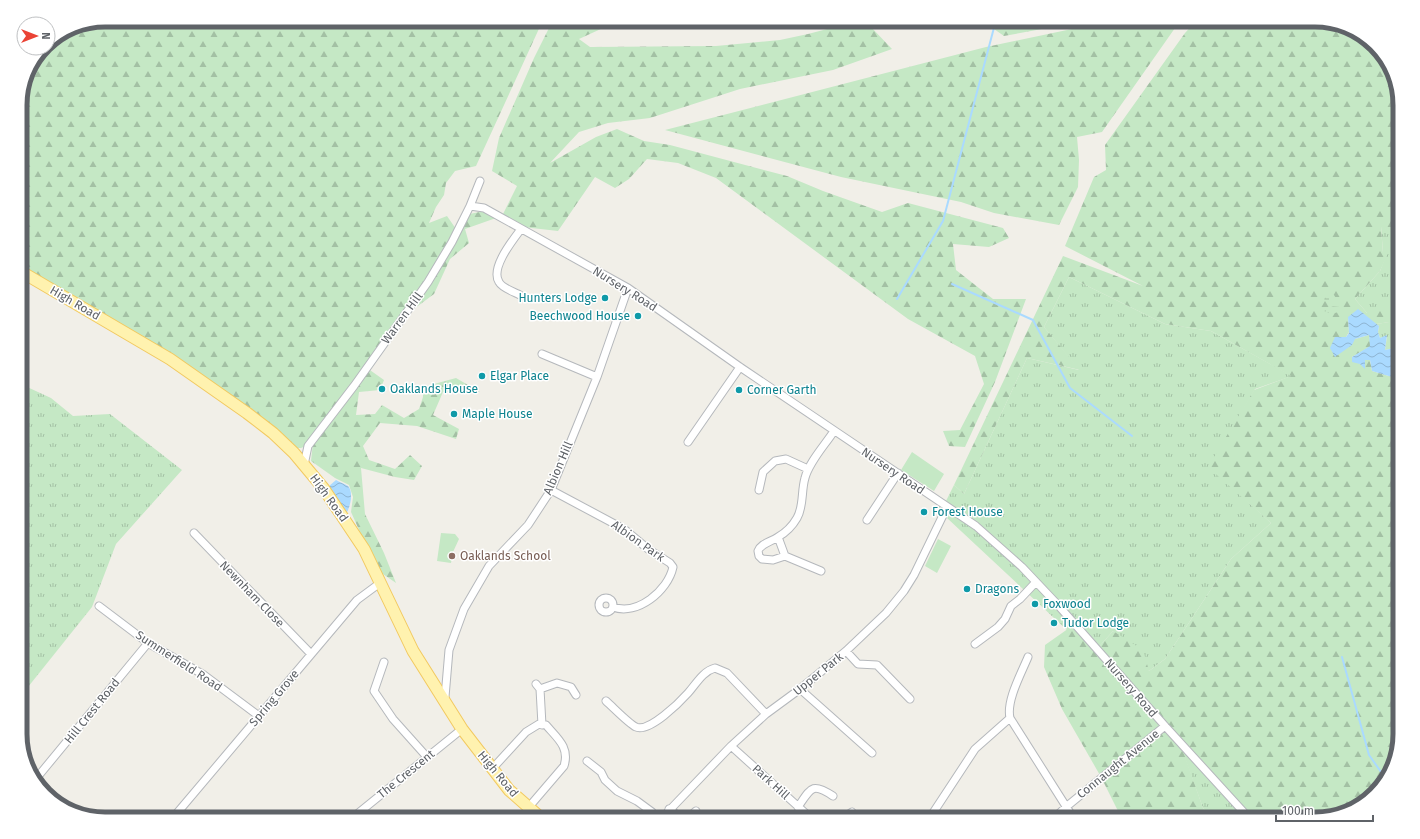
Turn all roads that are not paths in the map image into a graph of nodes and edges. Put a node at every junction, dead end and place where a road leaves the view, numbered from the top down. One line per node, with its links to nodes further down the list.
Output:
1 (480, 181): 2 (street, Warren Hill)
2 (470, 206): 3 (street, Nursery Road); 12 (street, Warren Hill)
3 (521, 229): 5 (street, Nursery Road); 6 (street)
4 (27, 276): 13 (main road, High Road)
5 (628, 288): 8 (street, Nursery Road); 9 (street, Albion Hill)
6 (520, 295)
7 (542, 354): 9 (street)
8 (740, 367): 10 (street, Nursery Road); 11 (street)
9 (597, 377): 17 (street, Albion Hill)
10 (834, 431): 15 (street); 16 (street, Nursery Road)
11 (688, 442)
12 (308, 446): 13 (street, Warren Hill); 14 (street, Warren Hill)
13 (294, 453): 14 (main road, High Road)
14 (304, 465): 26 (main road, High Road)
15 (808, 469): 18 (street); 22 (street)
16 (898, 474): 19 (street, Nursery Road); 20 (street)
17 (551, 490): 28 (street, Albion Park); 38 (street, Albion Hill)
18 (759, 490)
19 (947, 507): 25 (street, Nursery Road); 31 (street, Upper Park)
20 (867, 520)
21 (194, 533): 32 (street, Newnham Close)
22 (778, 537): 23 (street); 23 (street)
23 (785, 556): 24 (street)
24 (820, 571)
25 (1036, 582): 30 (street); 44 (street, Nursery Road)
26 (380, 583): 32 (street, Spring Grove); 38 (main road, High Road)
27 (100, 606): 29 (street, Summerfield Road)
28 (613, 607)
29 (148, 643): 41 (street, Summerfield Road); 51 (street, Hill Crest Road)
30 (975, 644)
31 (846, 651): 35 (street, Upper Park); 37 (street)
32 (311, 654): 41 (street, Spring Grove)
33 (1028, 657): 42 (street)
34 (384, 662): 48 (street)
35 (800, 689): 40 (street, Upper Park); 47 (street)
36 (576, 695): 43 (street)
37 (910, 699)
38 (444, 701): 45 (main road, High Road)
39 (606, 701): 40 (street)
40 (766, 714): 46 (street, Upper Park)
41 (259, 716): 57 (street, Spring Grove)
42 (1010, 718): 53 (street); 64 (street)
43 (542, 725): 50 (street); 55 (street)
44 (1165, 726): 53 (street, Connaught Avenue); 67 (street, Nursery Road)
45 (462, 729): 48 (street, The Crescent); 50 (main road, High Road)
46 (731, 746): 54 (street, Park Hill); 56 (street, Upper Park)
47 (870, 748)
48 (426, 757): 58 (street, The Crescent)
49 (587, 761): 60 (street)
50 (492, 769): 55 (main road, High Road)
51 (39, 775)
52 (833, 796): 54 (street)
53 (1066, 806): 65 (street, Connaught Avenue); 66 (street)
54 (798, 807): 63 (street, Park Hill)
55 (528, 808): 59 (main road, High Road)
56 (669, 809): 61 (street, Upper Park); 62 (street)
57 (178, 812)
58 (359, 812)
59 (533, 812)
60 (652, 812)
61 (666, 812)
62 (673, 812)
63 (804, 812)
64 (934, 812)
65 (1060, 812)
66 (1070, 812)
67 (1244, 812)

